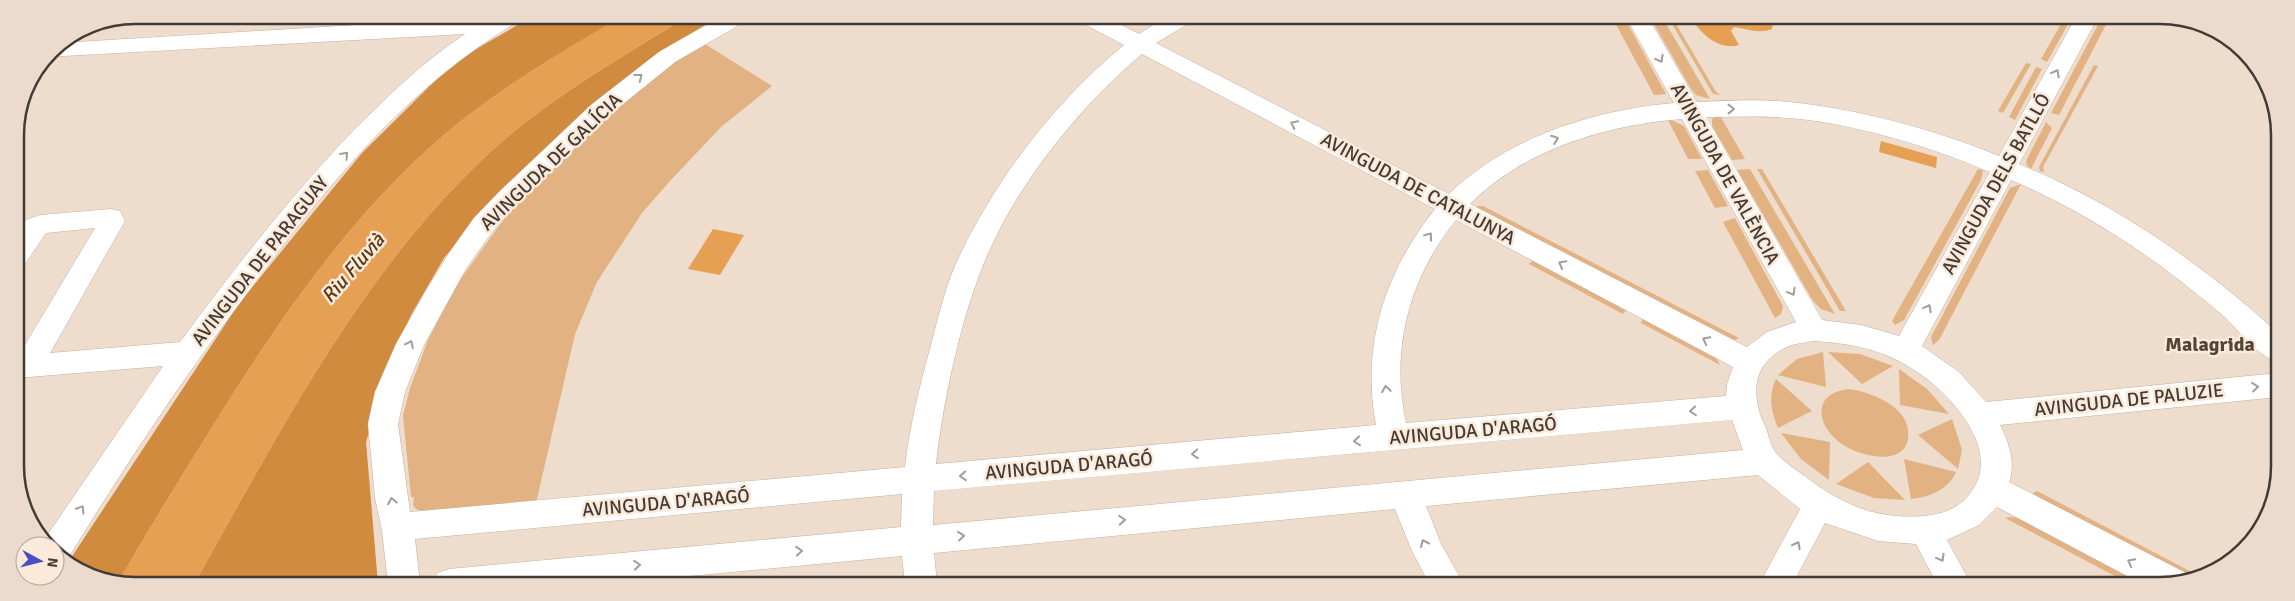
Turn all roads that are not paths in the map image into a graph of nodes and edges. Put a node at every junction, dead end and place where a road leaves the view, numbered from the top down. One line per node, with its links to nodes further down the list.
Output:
1 (495, 24): 7 (street, AVINGUDA DE PARAGUAY)
2 (724, 24): 30 (street, AVINGUDA DE GALÍCIA, one-way to 2)
3 (1101, 24): 8 (street, AVINGUDA DE CATALUNYA)
4 (1172, 24): 8 (street)
5 (1641, 24): 10 (street, AVINGUDA DE VALÈNCIA, one-way to 10)
6 (2083, 24): 11 (street, AVINGUDA DELS BATLLÓ, one-way to 6)
7 (489, 27): 9 (street); 17 (street, AVINGUDA DE PARAGUAY, one-way to 7)
8 (1140, 44): 12 (street, AVINGUDA DE CATALUNYA, one-way to 8); 26 (street)
9 (63, 50)
10 (1688, 109): 11 (street, one-way to 11); 12 (street, one-way to 10); 14 (street, AVINGUDA DE VALÈNCIA, one-way to 14)
11 (2004, 167): 15 (street); 16 (street, AVINGUDA DELS BATLLÓ, one-way to 11)
12 (1452, 206): 18 (street, AVINGUDA DE CATALUNYA, one-way to 12); 24 (street, one-way to 12)
13 (24, 244): 19 (street)
14 (1814, 330): 16 (street); 18 (street)
15 (2271, 344)
16 (1905, 351): 23 (street)
17 (188, 353): 20 (street); 32 (street, AVINGUDA DE PARAGUAY, one-way to 17)
18 (1750, 362): 22 (street)
19 (24, 363)
20 (24, 366)
21 (2271, 386): 23 (street, AVINGUDA DE PALUZIE, one-way to 21)
22 (1742, 407): 24 (street, AVINGUDA D'ARAGÓ, one-way to 24); 25 (street)
23 (1980, 415): 27 (street)
24 (1394, 438): 26 (street, AVINGUDA D'ARAGÓ, one-way to 26)
25 (1764, 461): 28 (street); 29 (street)
26 (918, 480): 30 (street, AVINGUDA D'ARAGÓ); 33 (street)
27 (1993, 489): 31 (street); 40 (street, one-way to 27)
28 (1405, 494): 33 (street, one-way to 28); 37 (street, one-way to 28)
29 (1818, 504): 31 (street); 38 (street, one-way to 29)
30 (398, 530): 34 (street, AVINGUDA DE GALÍCIA)
31 (1925, 530): 39 (street, one-way to 39)
32 (64, 536)
33 (916, 540): 35 (street, one-way to 33); 36 (street)
34 (403, 577)
35 (523, 577)
36 (919, 577)
37 (1443, 577)
38 (1779, 577)
39 (1951, 577)
40 (2161, 577)

